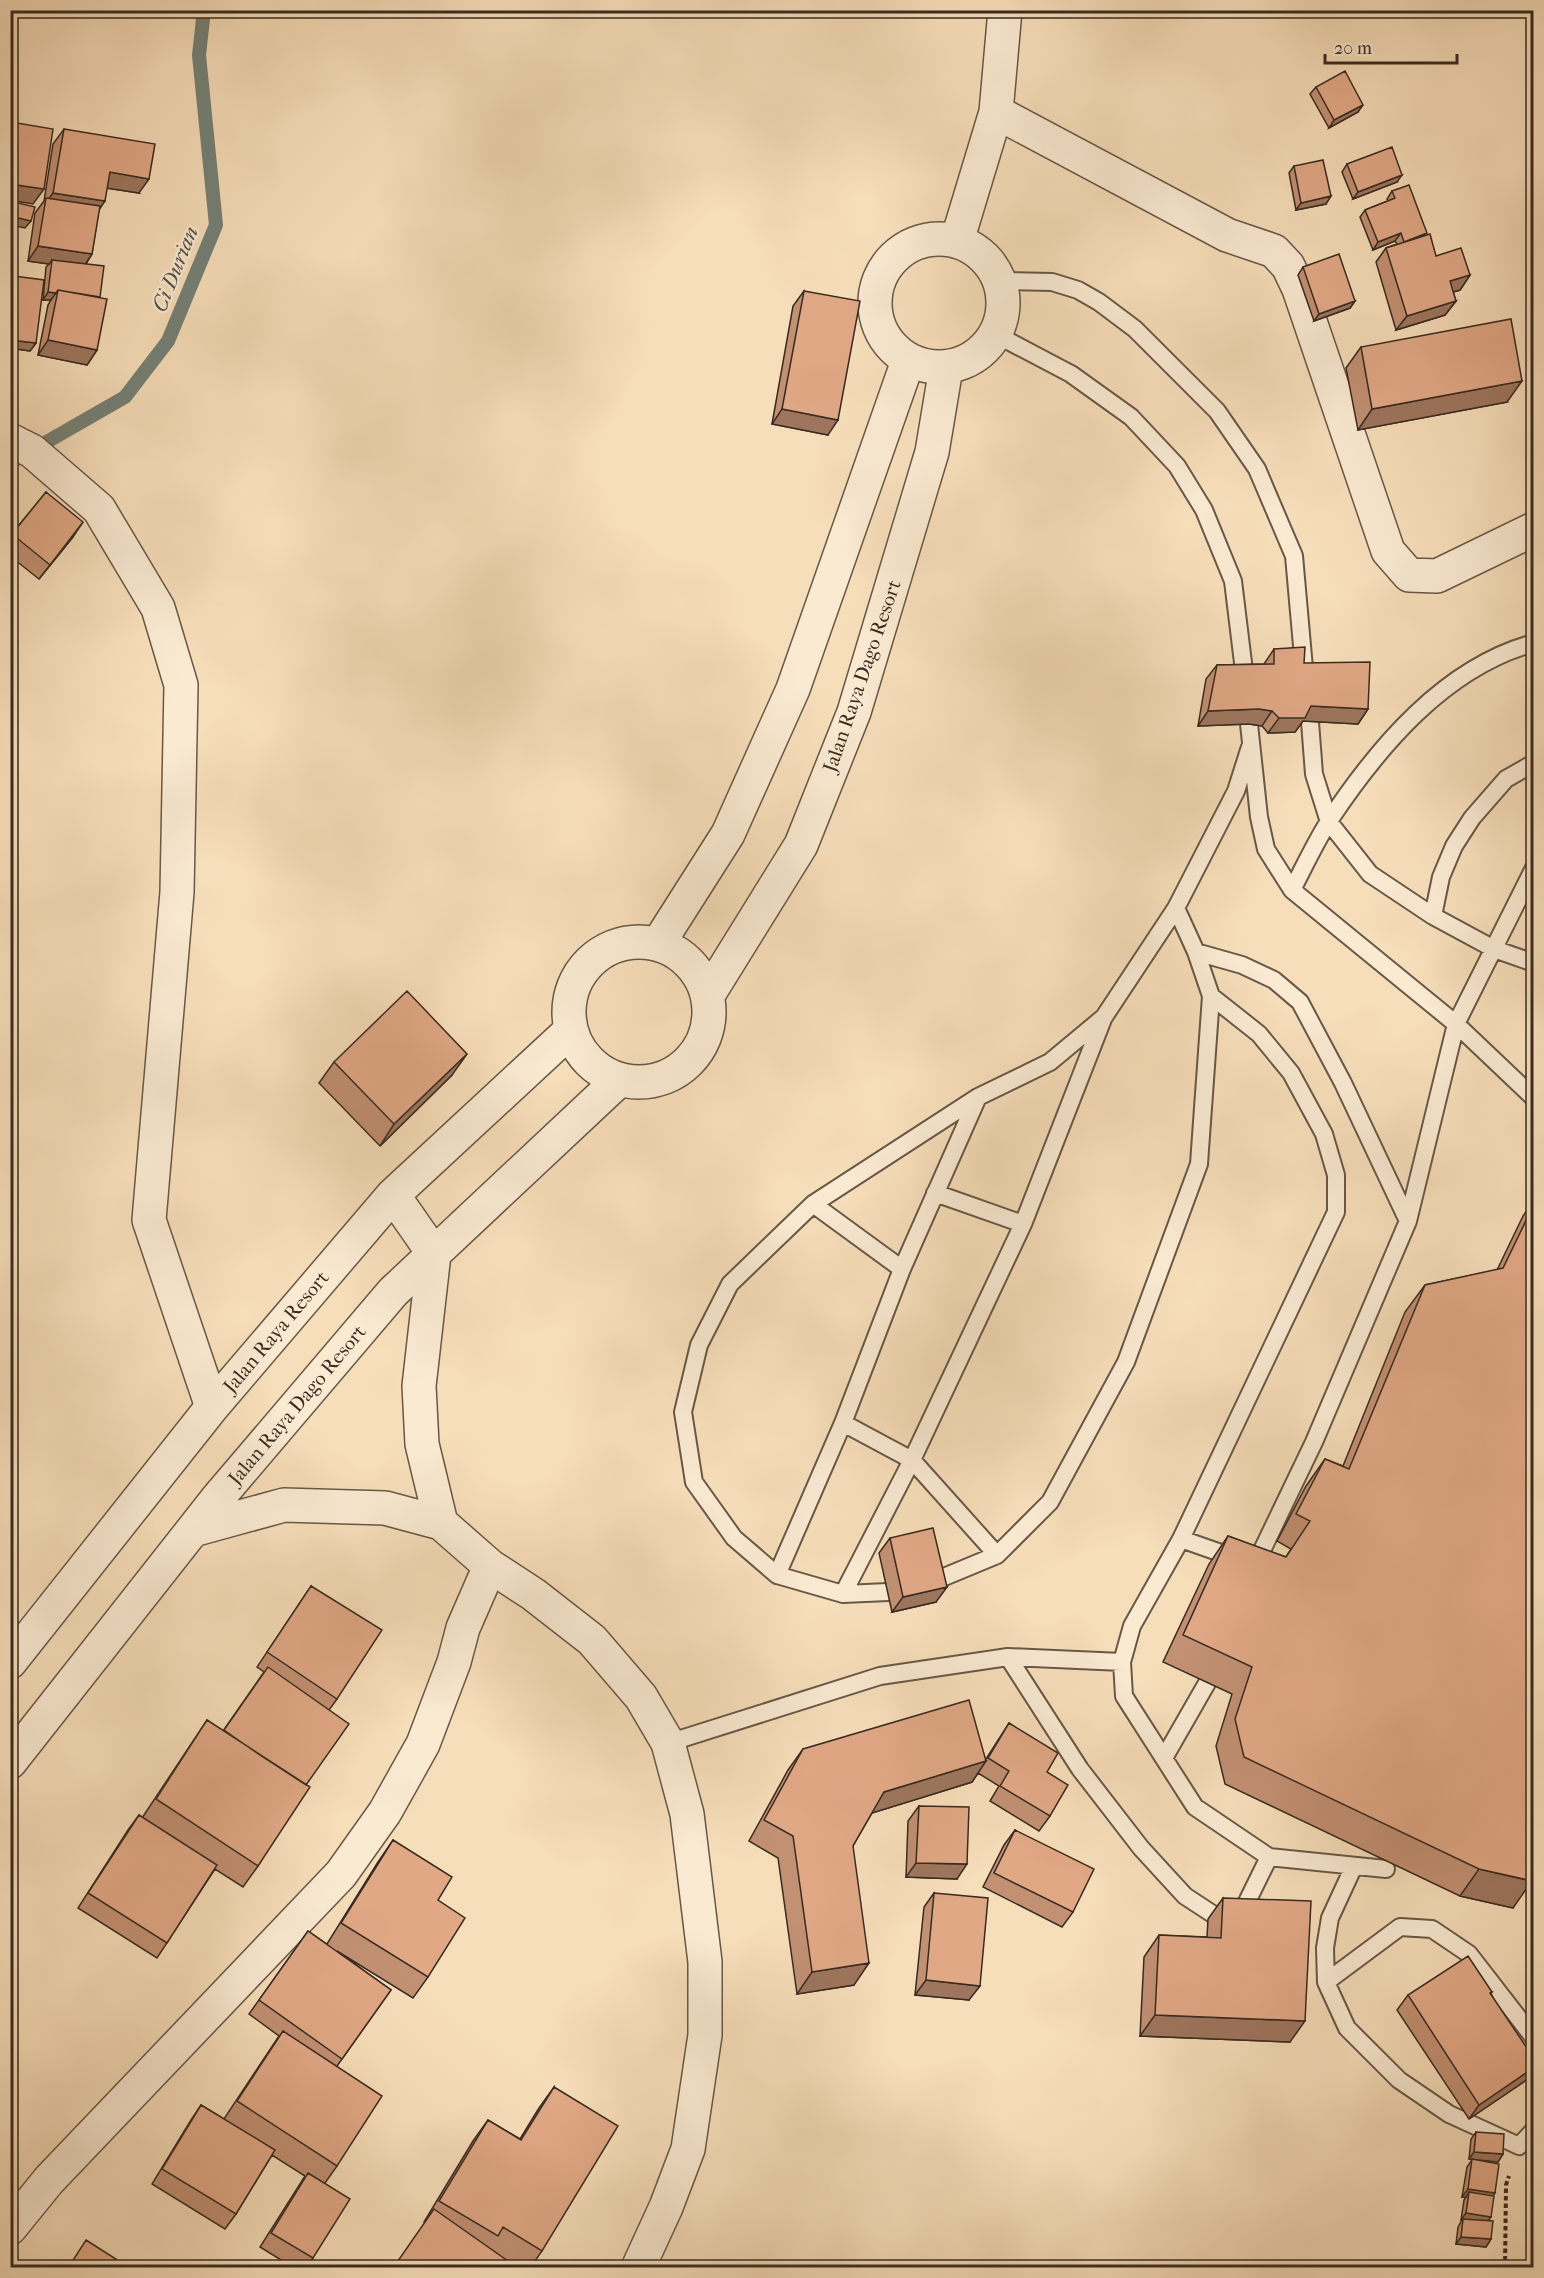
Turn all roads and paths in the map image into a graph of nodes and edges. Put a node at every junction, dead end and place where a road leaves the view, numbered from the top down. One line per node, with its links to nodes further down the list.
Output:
1 (1005, 10): 2 (street)
2 (996, 112): 3 (street); 9 (street)
3 (957, 241): 4 (street); 6 (street)
4 (999, 281): 5 (street); 12 (lane)
5 (995, 334): 7 (street); 11 (lane)
6 (908, 361): 7 (street); 22 (street)
7 (946, 368): 26 (street, Jalan Raya Dago Resort)
8 (10, 440): 41 (street)
9 (1533, 529)
10 (1533, 643): 17 (lane)
11 (1245, 678)
12 (1305, 678)
13 (1310, 722): 17 (lane)
14 (1249, 724): 15 (lane)
15 (1250, 747): 19 (lane); 20 (lane)
16 (1533, 762): 21 (lane)
17 (1329, 822): 19 (lane); 21 (lane)
18 (1533, 868): 23 (lane)
19 (1292, 890): 29 (lane)
20 (1176, 909): 24 (lane); 28 (lane)
21 (1433, 916): 23 (lane)
22 (658, 944): 26 (street); 30 (street)
23 (1494, 949): 25 (lane); 29 (lane)
24 (1196, 952): 27 (lane); 37 (lane)
25 (1533, 963)
26 (708, 994): 31 (street)
27 (1211, 996): 46 (lane); 47 (lane)
28 (1104, 1017): 32 (lane); 38 (lane)
29 (1456, 1024): 33 (lane); 37 (lane)
30 (571, 1030): 31 (street); 35 (street, Jalan Raya Resort)
31 (620, 1080): 39 (street, Jalan Raya Dago Resort)
32 (978, 1097): 34 (lane); 36 (lane)
33 (1533, 1098)
34 (935, 1193): 38 (lane); 40 (lane)
35 (393, 1195): 39 (street); 41 (street, Jalan Raya Resort)
36 (813, 1204): 40 (lane); 49 (lane)
37 (1408, 1221): 46 (lane)
38 (1023, 1224): 43 (lane)
39 (434, 1254): 44 (street); 45 (street, Jalan Raya Dago Resort)
40 (902, 1269): 42 (lane)
41 (212, 1407): 54 (street, Jalan Raya Resort)
42 (843, 1423): 43 (lane); 49 (lane)
43 (912, 1460): 47 (lane); 52 (lane)
44 (441, 1523): 45 (street); 48 (street)
45 (193, 1530): 59 (street, Jalan Raya Dago Resort)
46 (1181, 1539): 55 (lane)
47 (998, 1555): 50 (lane)
48 (490, 1566): 57 (street); 67 (street)
49 (777, 1575): 52 (lane)
50 (932, 1582)
51 (888, 1592): 52 (lane)
52 (843, 1594)
53 (1008, 1657): 55 (lane); 57 (lane); 60 (lane)
54 (10, 1662)
55 (1122, 1662): 58 (lane)
56 (1207, 1683): 58 (lane)
57 (668, 1743): 68 (street)
58 (1164, 1758): 60 (lane)
59 (10, 1762)
60 (1269, 1857): 61 (lane)
61 (1354, 1866): 62 (lane); 63 (lane)
62 (1386, 1869)
63 (1326, 1982): 64 (lane); 66 (lane)
64 (1533, 2038)
65 (1533, 2130): 66 (lane)
66 (1519, 2146): 69 (path)
67 (10, 2228)
68 (638, 2268)
69 (1505, 2268)

